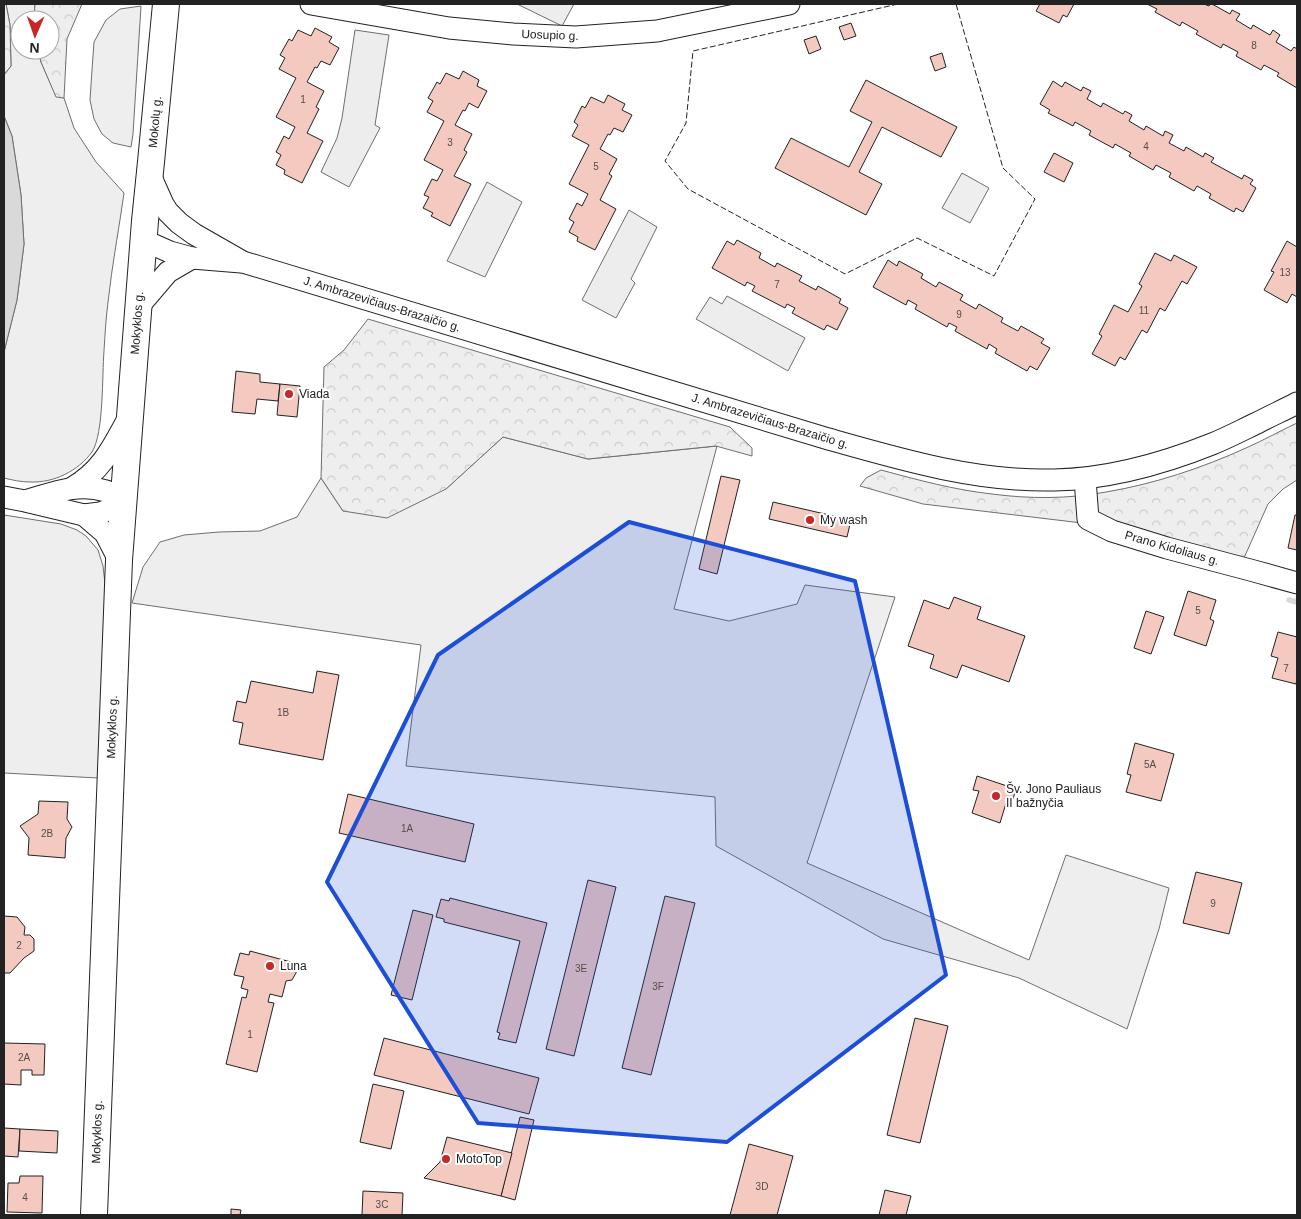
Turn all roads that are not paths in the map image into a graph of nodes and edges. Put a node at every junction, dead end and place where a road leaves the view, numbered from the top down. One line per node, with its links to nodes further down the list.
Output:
1 (166, 4): 4 (main road, Mokolų g.)
2 (311, 4): 3 (street, Uosupio g.)
3 (789, 4)
4 (150, 175): 5 (street, J. Ambrazevičiaus-Brazaičio g.); 6 (main road, Mokolų g.)
5 (194, 234): 6 (street); 8 (street, J. Ambrazevičiaus-Brazaičio g.)
6 (143, 240): 7 (street, J. Ambrazevičiaus-Brazaičio g.); 9 (main road, Mokyklos g.)
7 (192, 258): 8 (street, J. Ambrazevičiaus-Brazaičio g.); 9 (street)
8 (243, 262): 12 (street, J. Ambrazevičiaus-Brazaičio g.)
9 (138, 306): 11 (main road, Mokyklos g.)
10 (1297, 403): 12 (street, J. Ambrazevičiaus-Brazaičio g.)
11 (130, 414): 13 (street); 15 (main road, Mokyklos g.)
12 (1085, 478): 18 (street, Prano Kidoliaus g.)
13 (72, 488): 14 (street); 15 (street)
14 (13, 499): 16 (street)
15 (123, 501): 16 (street); 17 (main road, Mokyklos g.)
16 (84, 515): 17 (street)
17 (119, 560): 19 (main road, Mokyklos g.)
18 (1297, 584)
19 (94, 1215)

